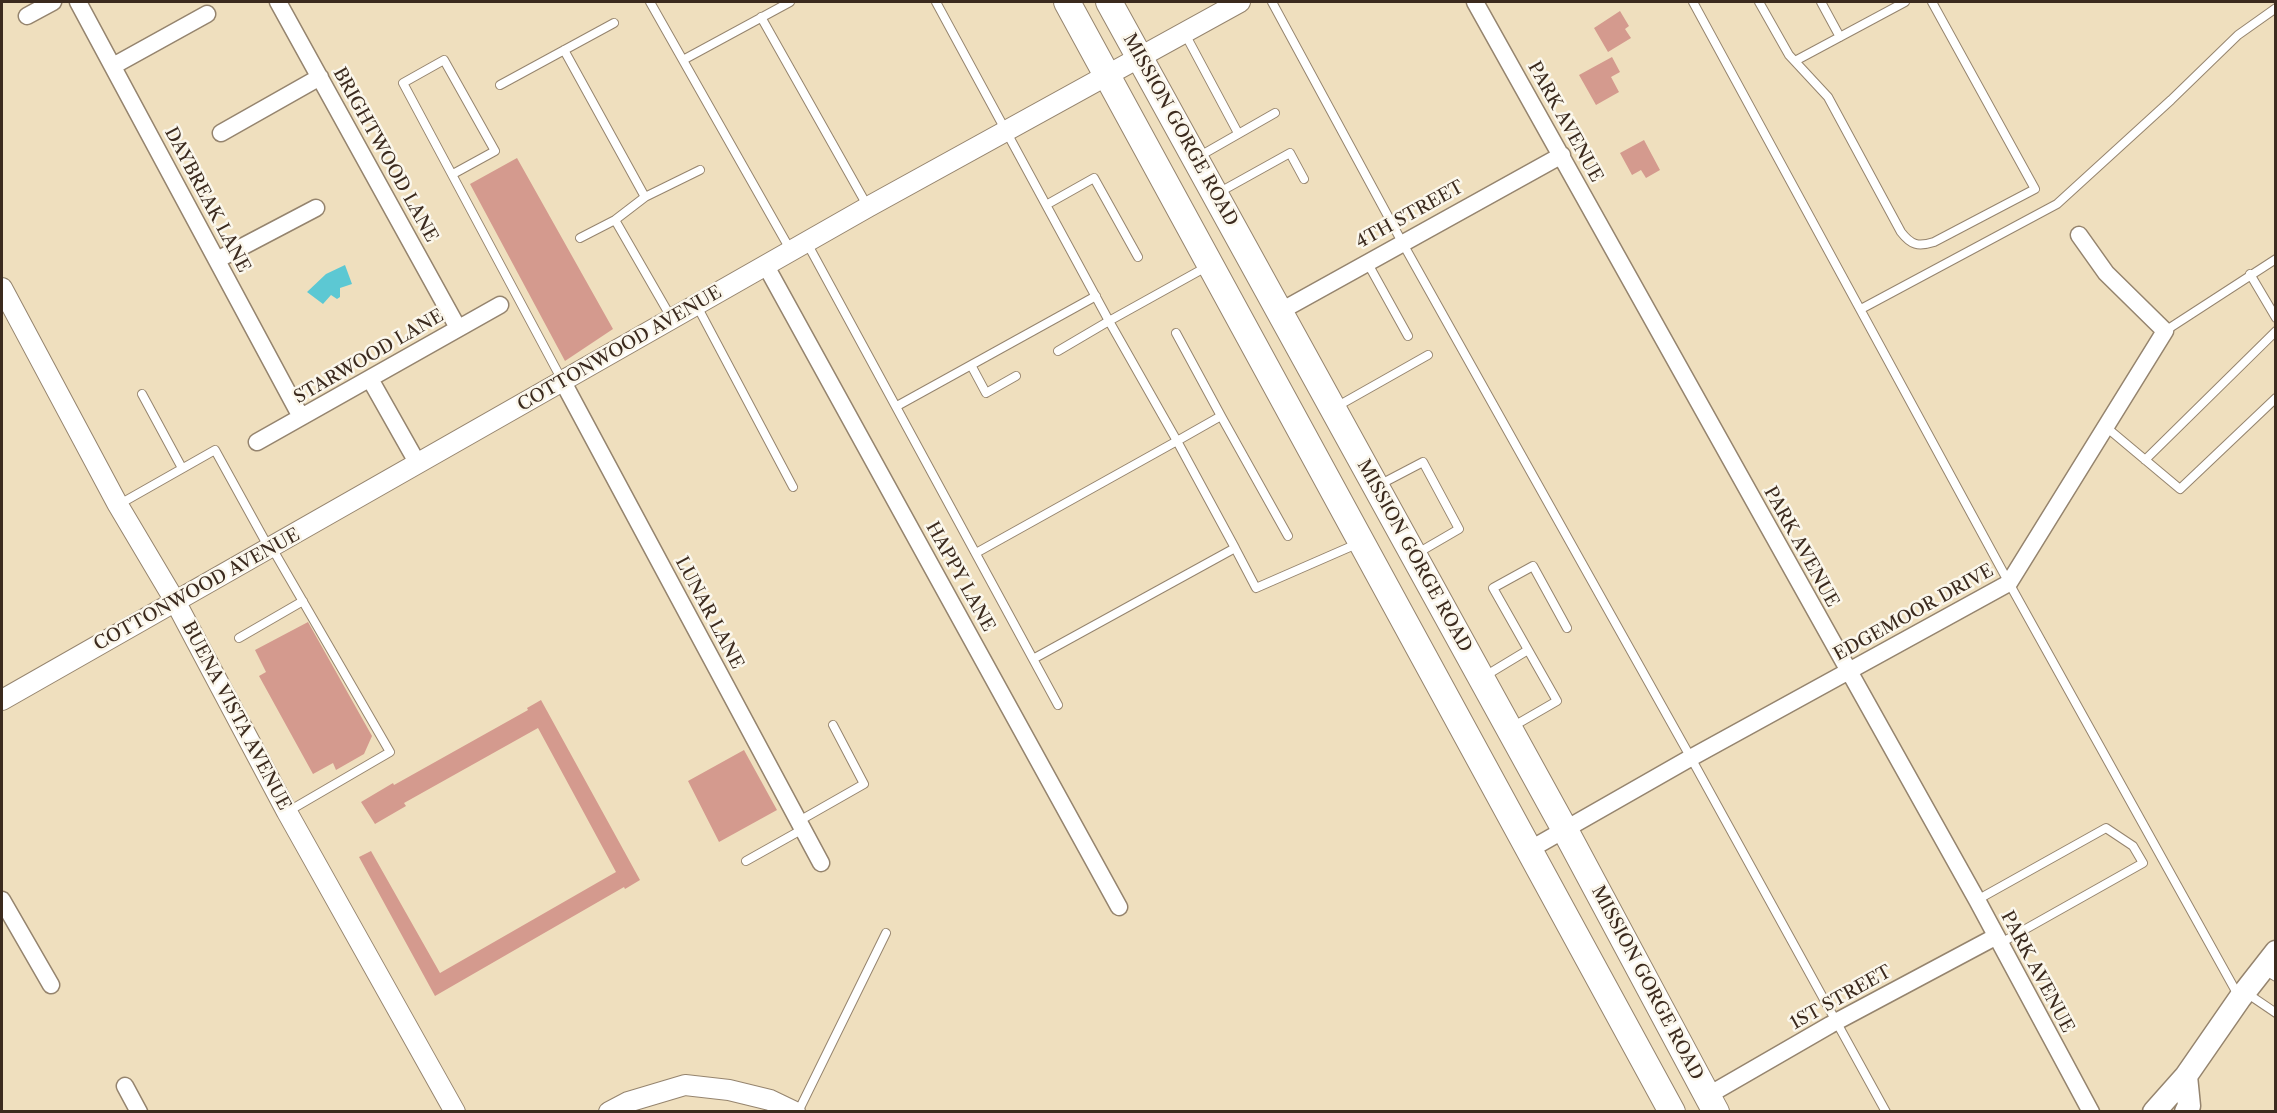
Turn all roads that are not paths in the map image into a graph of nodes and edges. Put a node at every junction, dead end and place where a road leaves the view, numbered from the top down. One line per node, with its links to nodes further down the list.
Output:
1 (53, 2): 19 (street)
2 (78, 2): 28 (street, DAYBREAK LANE)
3 (278, 2): 30 (street, BRIGHTWOOD LANE)
4 (650, 2): 26 (lane)
5 (790, 2): 20 (lane)
6 (936, 2): 33 (lane)
7 (1067, 2): 29 (main road, MISSION GORGE ROAD)
8 (1110, 2): 25 (main road, MISSION GORGE ROAD)
9 (1240, 2): 22 (street, COTTONWOOD AVENUE)
10 (1272, 2): 49 (lane)
11 (1475, 2): 36 (street, PARK AVENUE)
12 (1693, 2): 62 (lane)
13 (1759, 2): 27 (lane)
14 (1821, 2): 23 (lane)
15 (1905, 2): 23 (lane)
16 (1932, 2): 27 (lane)
17 (2276, 8): 62 (lane)
18 (207, 14): 28 (street)
19 (27, 16)
20 (761, 17): 26 (lane); 44 (lane)
21 (614, 23): 24 (lane)
22 (1184, 32): 25 (street, COTTONWOOD AVENUE); 34 (lane)
23 (1840, 37): 27 (lane)
24 (564, 50): 31 (lane); 42 (lane)
25 (1139, 57): 29 (street, COTTONWOOD AVENUE); 37 (main road, MISSION GORGE ROAD)
26 (682, 60): 50 (lane)
27 (1795, 61)
28 (113, 66): 53 (street, DAYBREAK LANE)
29 (1107, 75): 33 (street, COTTONWOOD AVENUE); 55 (main road, MISSION GORGE ROAD)
30 (320, 77): 35 (street); 67 (street, BRIGHTWOOD LANE)
31 (500, 85)
32 (1275, 113): 34 (lane)
33 (1007, 130): 43 (lane); 44 (street, COTTONWOOD AVENUE)
34 (1238, 133): 37 (lane)
35 (221, 134)
36 (1562, 155): 49 (street, 4TH STREET); 106 (street, PARK AVENUE)
37 (1195, 159): 41 (main road, MISSION GORGE ROAD)
38 (700, 170): 42 (lane)
39 (453, 174): 39 (lane); 77 (lane)
40 (1304, 179): 41 (lane)
41 (1215, 195): 63 (main road, MISSION GORGE ROAD)
42 (645, 197): 46 (lane)
43 (1046, 205): 51 (lane); 59 (lane)
44 (868, 207): 50 (street, COTTONWOOD AVENUE)
45 (316, 208): 53 (street)
46 (615, 220): 48 (lane); 65 (lane)
47 (2079, 235): 68 (street)
48 (580, 237)
49 (1402, 242): 54 (street, 4TH STREET); 112 (lane)
50 (799, 247): 56 (street, COTTONWOOD AVENUE); 80 (lane)
51 (1138, 257)
52 (2276, 259): 57 (lane)
53 (217, 260): 83 (street, DAYBREAK LANE)
54 (1367, 261): 63 (street, 4TH STREET); 71 (lane)
55 (1210, 265): 66 (lane); 94 (main road, MISSION GORGE ROAD)
56 (766, 266): 61 (street, COTTONWOOD AVENUE); 121 (street, HAPPY LANE)
57 (2250, 274): 64 (lane); 68 (lane)
58 (2, 288): 92 (street, BUENA VISTA AVENUE)
59 (1096, 296): 66 (lane); 74 (lane)
60 (500, 305): 67 (street, STARWOOD LANE)
61 (697, 306): 65 (street, COTTONWOOD AVENUE); 90 (lane)
62 (1861, 309): 99 (lane)
63 (1279, 312): 81 (main road, MISSION GORGE ROAD)
64 (2276, 318)
65 (672, 320): 77 (street, COTTONWOOD AVENUE)
66 (1109, 321): 72 (lane); 85 (lane)
67 (458, 328): 76 (street, STARWOOD LANE)
68 (2165, 331): 84 (street, EDGEMOOR DRIVE)
69 (2276, 331): 87 (lane)
70 (1176, 333): 82 (lane)
71 (1408, 336)
72 (1058, 351)
73 (1428, 355): 81 (lane)
74 (971, 365): 75 (lane); 80 (lane)
75 (1016, 376)
76 (370, 379): 83 (street, STARWOOD LANE); 88 (street)
77 (563, 382): 88 (street, COTTONWOOD AVENUE); 114 (street, LUNAR LANE)
78 (142, 394): 89 (lane)
79 (2276, 398): 87 (lane)
80 (897, 406): 97 (lane)
81 (1333, 409): 91 (main road, MISSION GORGE ROAD)
82 (1221, 416): 85 (lane); 93 (lane)
83 (302, 417): 86 (street, STARWOOD LANE)
84 (2106, 427): 87 (lane); 99 (street, EDGEMOOR DRIVE)
85 (1177, 441): 95 (lane); 97 (lane)
86 (257, 442)
87 (2145, 460)
88 (418, 464): 96 (street, COTTONWOOD AVENUE)
89 (182, 468): 92 (lane); 96 (lane)
90 (793, 487)
91 (1376, 487): 98 (main road, MISSION GORGE ROAD); 98 (lane)
92 (118, 506): 100 (street, BUENA VISTA AVENUE)
93 (1287, 536)
94 (1361, 542): 95 (lane); 116 (main road, MISSION GORGE ROAD)
95 (1235, 548): 105 (lane)
96 (271, 549): 100 (street, COTTONWOOD AVENUE); 101 (lane)
97 (976, 553): 105 (lane)
98 (1413, 556): 107 (main road, MISSION GORGE ROAD)
99 (2009, 583): 106 (street, EDGEMOOR DRIVE); 126 (lane)
100 (175, 601): 108 (street, COTTONWOOD AVENUE); 113 (street, BUENA VISTA AVENUE)
101 (303, 601): 103 (lane); 113 (lane)
102 (1567, 628): 104 (lane)
103 (240, 638)
104 (1528, 650): 107 (lane); 111 (lane)
105 (1033, 659): 109 (lane)
106 (1848, 672): 112 (street, EDGEMOOR DRIVE); 120 (street, PARK AVENUE)
107 (1481, 679): 111 (main road, MISSION GORGE ROAD)
108 (2, 700)
109 (1058, 705)
110 (833, 725): 114 (lane)
111 (1509, 729): 115 (main road, MISSION GORGE ROAD)
112 (1691, 758): 115 (street, EDGEMOOR DRIVE); 128 (lane)
113 (287, 812): 133 (street, BUENA VISTA AVENUE)
114 (801, 825): 117 (lane); 118 (street, LUNAR LANE)
115 (1565, 830): 116 (street, EDGEMOOR DRIVE); 131 (main road, MISSION GORGE ROAD)
116 (1529, 850): 136 (main road, MISSION GORGE ROAD)
117 (746, 861)
118 (821, 862)
119 (2, 900): 125 (street)
120 (1977, 900): 123 (street, PARK AVENUE); 123 (lane)
121 (1119, 907)
122 (886, 933): 135 (lane)
123 (1997, 940): 128 (street, 1ST STREET); 138 (street, PARK AVENUE)
124 (2271, 966): 126 (main road)
125 (51, 985)
126 (2242, 995): 127 (lane); 129 (main road)
127 (2276, 1013)
128 (1837, 1022): 131 (street, 1ST STREET); 137 (lane)
129 (2186, 1076): 139 (main road); 140 (main road)
130 (125, 1086): 132 (street)
131 (1712, 1104)
132 (139, 1112)
133 (455, 1112)
134 (609, 1112): 135 (street)
135 (796, 1112)
136 (1672, 1112)
137 (1886, 1112)
138 (2091, 1112)
139 (2154, 1112)
140 (2186, 1112)

